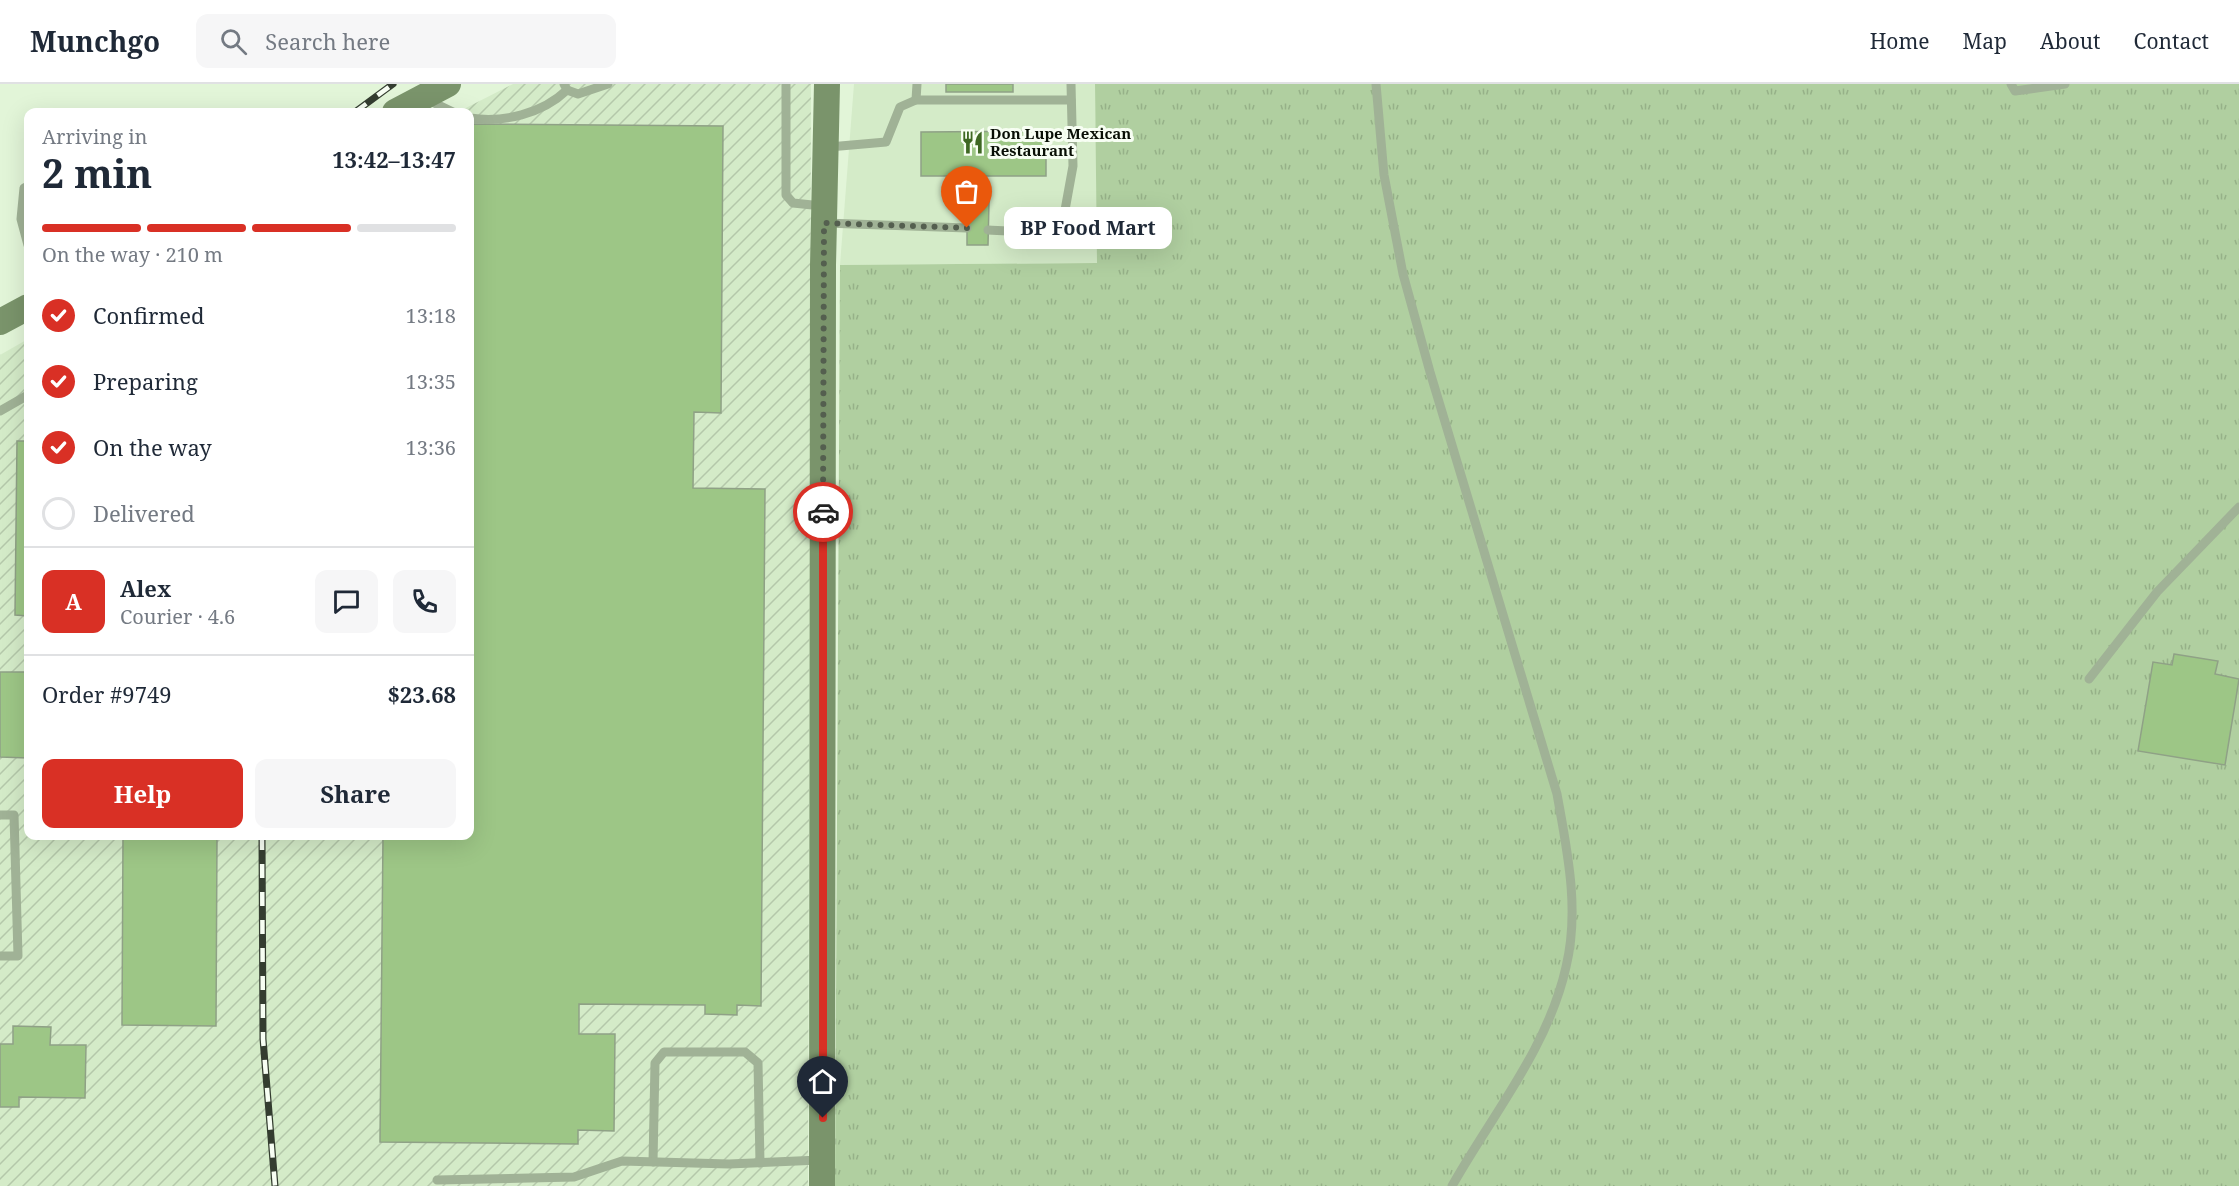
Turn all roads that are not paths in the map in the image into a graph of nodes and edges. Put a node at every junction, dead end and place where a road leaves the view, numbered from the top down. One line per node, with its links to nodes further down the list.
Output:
1 (448, 84): 11 (street)
2 (608, 84): 10 (lane)
3 (786, 84): 19 (lane)
4 (827, 84): 17 (street)
5 (917, 84): 12 (lane)
6 (1071, 84): 13 (lane)
7 (1376, 84): 34 (lane)
8 (2011, 84): 9 (lane)
9 (2065, 84)
10 (565, 87): 16 (lane)
11 (423, 97): 14 (street); 15 (lane)
12 (916, 100): 13 (lane); 17 (lane)
13 (1071, 100): 22 (lane)
14 (402, 108)
15 (445, 108)
16 (474, 118)
17 (825, 147): 19 (street)
18 (24, 188): 21 (lane)
19 (824, 215): 20 (lane); 29 (street)
20 (967, 228)
21 (24, 230)
22 (988, 230)
23 (24, 397): 24 (lane)
24 (0, 411)
25 (2239, 507): 26 (lane)
26 (2089, 679)
27 (0, 815): 28 (lane)
28 (0, 956)
29 (822, 1160): 31 (lane); 33 (street)
30 (653, 1162): 31 (lane); 31 (lane); 32 (lane)
31 (760, 1163)
32 (437, 1180)
33 (822, 1186)
34 (1452, 1186)

